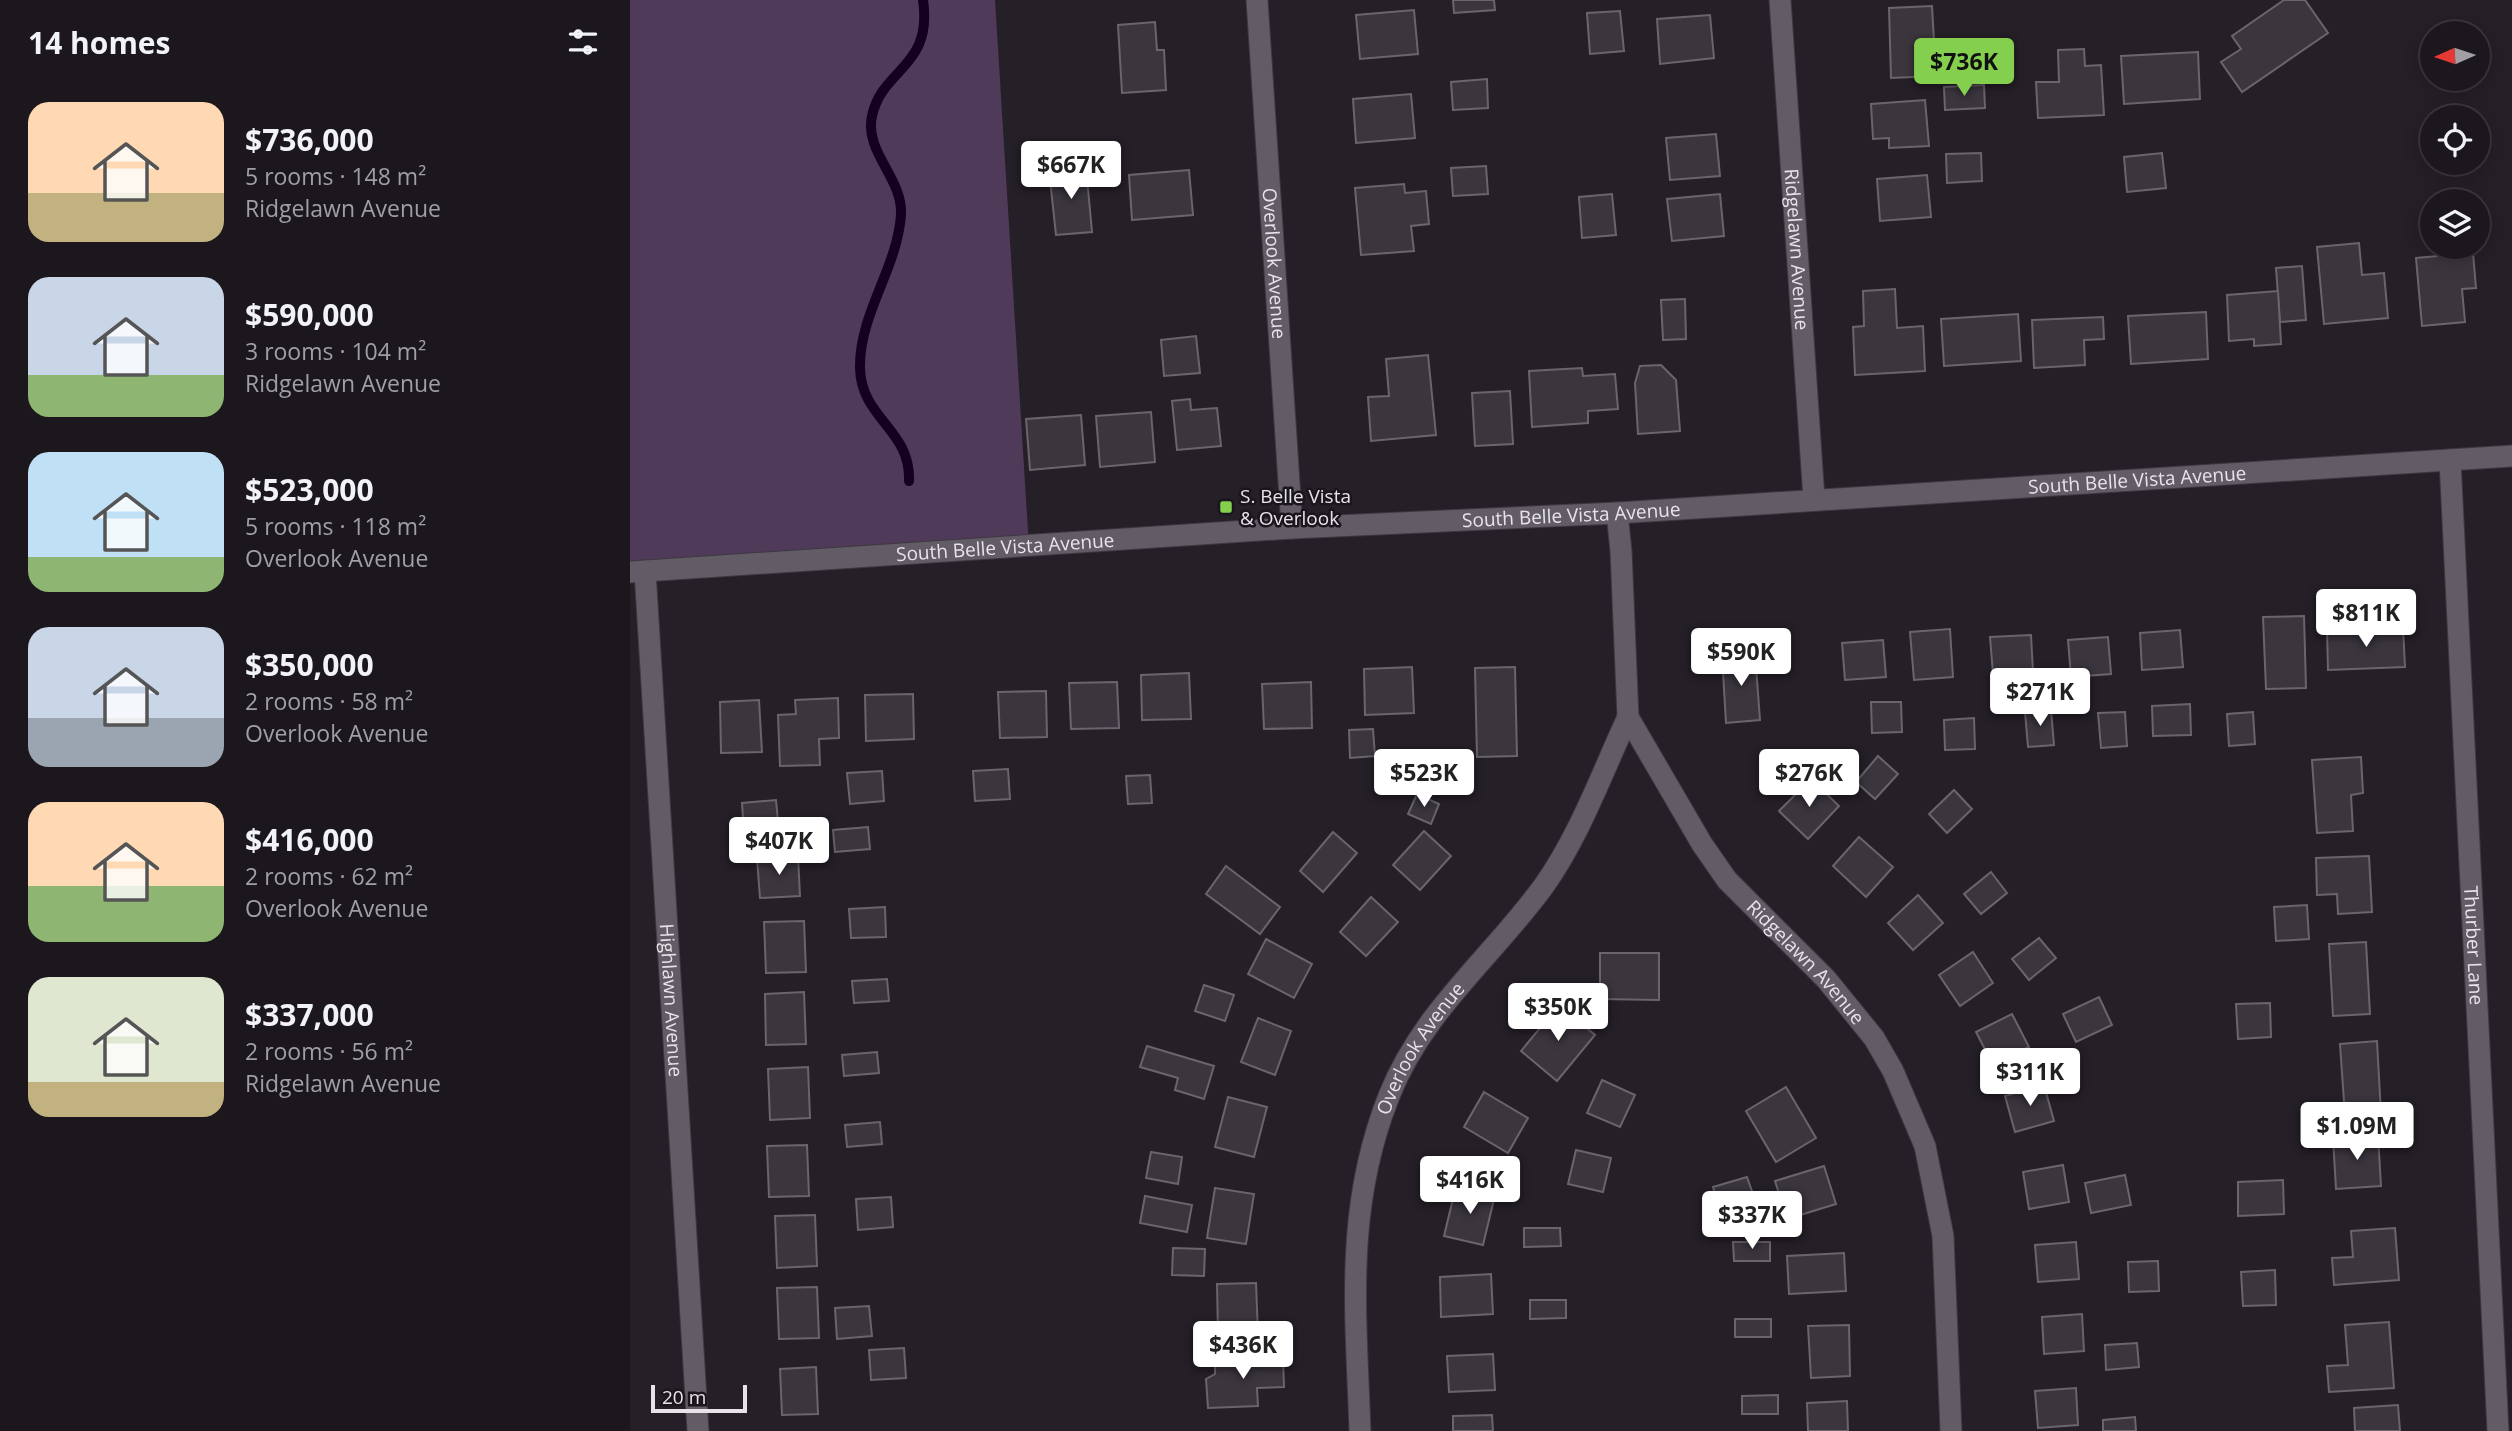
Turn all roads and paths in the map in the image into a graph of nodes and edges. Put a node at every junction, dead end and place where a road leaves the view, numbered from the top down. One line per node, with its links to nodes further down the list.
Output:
1 (1257, 0): 7 (street, Overlook Avenue)
2 (1780, 0): 5 (street, Ridgelawn Avenue)
3 (2512, 456): 4 (street, South Belle Vista Avenue)
4 (2450, 460): 5 (street, South Belle Vista Avenue); 13 (street, Thurber Lane)
5 (1814, 499): 6 (street, South Belle Vista Avenue)
6 (1617, 513): 7 (street, South Belle Vista Avenue); 9 (street, Ridgelawn Avenue)
7 (1292, 528): 8 (street, South Belle Vista Avenue)
8 (638, 572): 10 (street, Highlawn Avenue)
9 (1628, 717): 11 (street, Overlook Avenue); 12 (street, Ridgelawn Avenue)
10 (698, 1431)
11 (1360, 1431)
12 (1951, 1431)
13 (2498, 1431)

